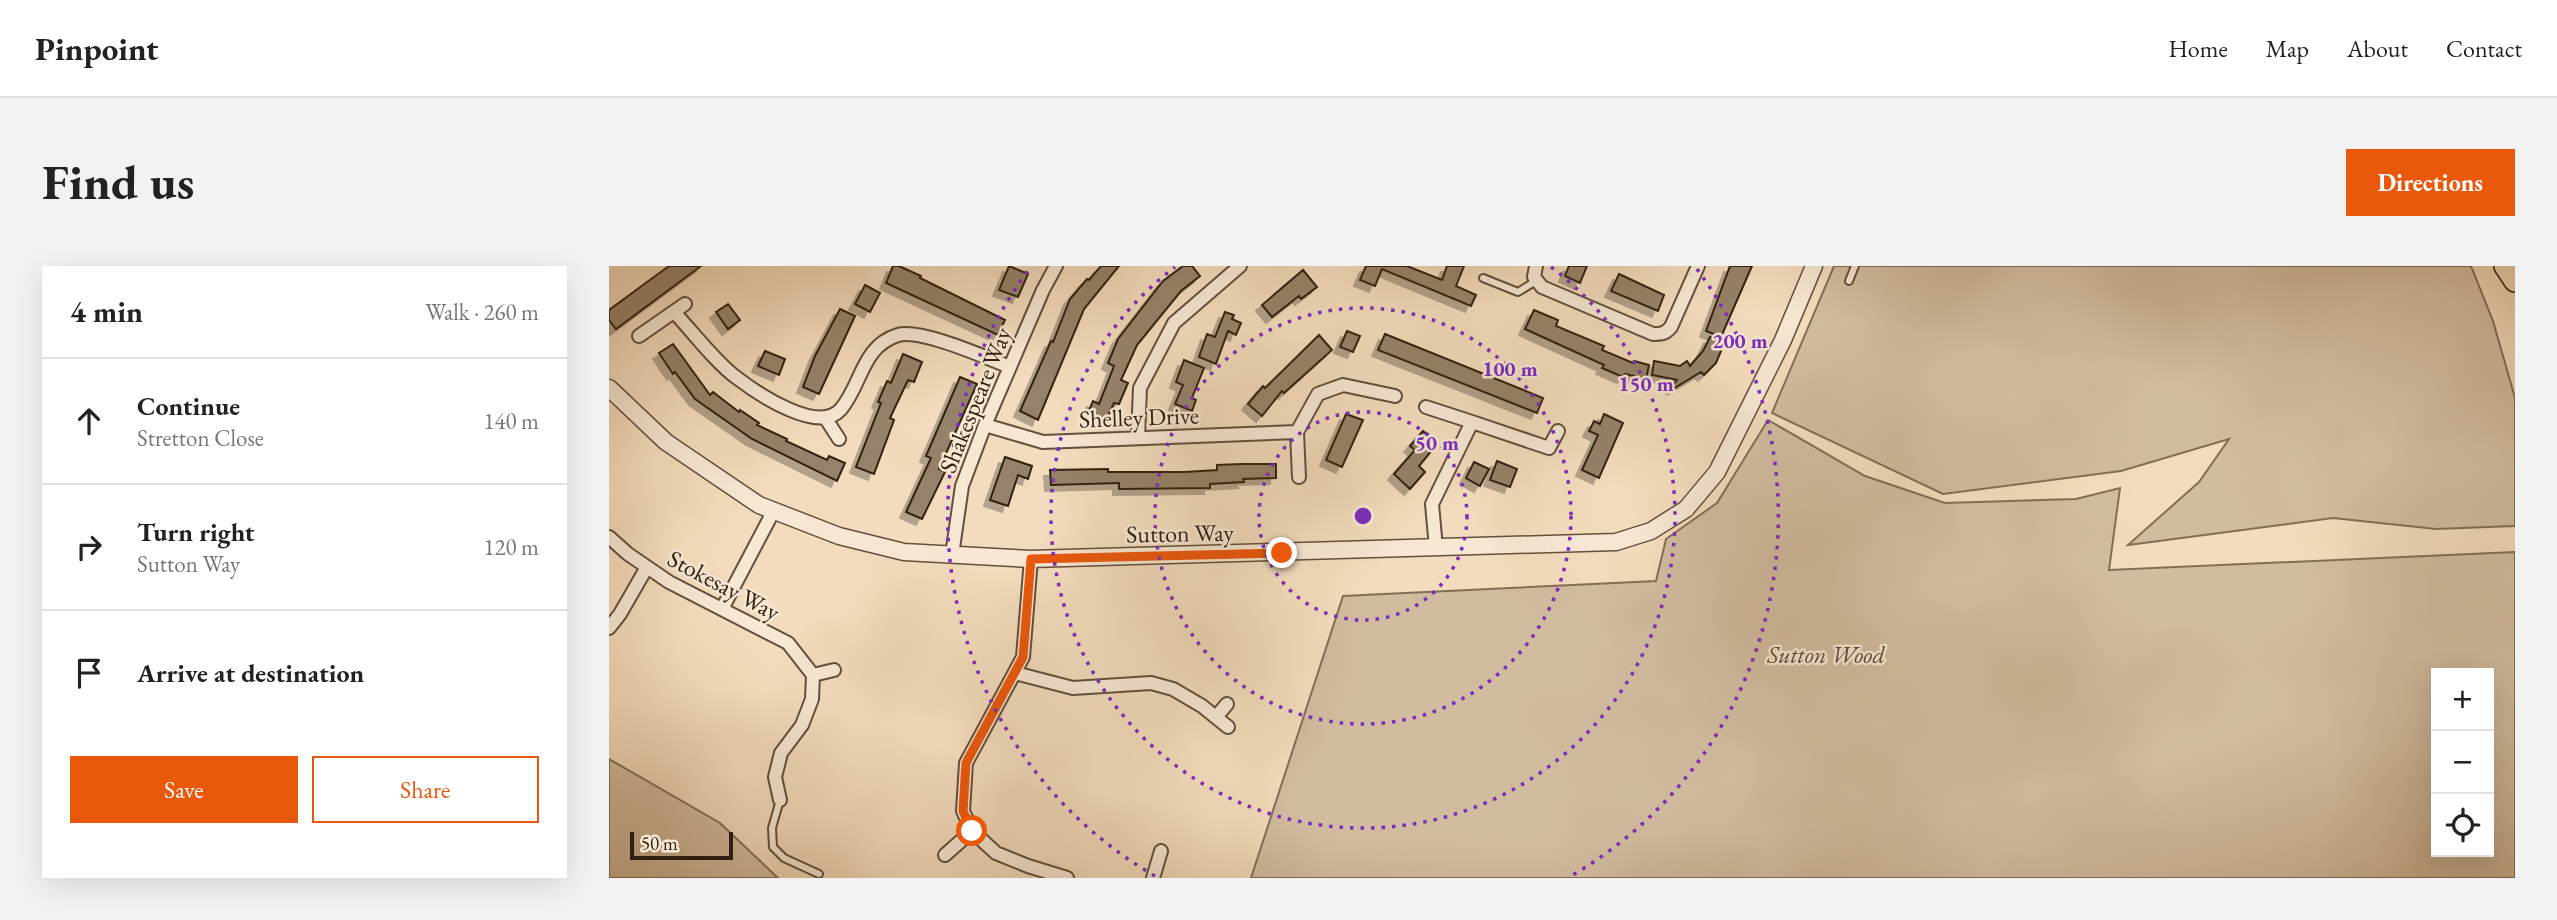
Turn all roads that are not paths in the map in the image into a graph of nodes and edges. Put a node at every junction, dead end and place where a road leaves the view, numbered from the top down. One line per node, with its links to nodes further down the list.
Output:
1 (1055, 266): 13 (street, Shakespeare Way)
2 (1240, 266): 22 (street)
3 (1536, 266): 9 (street)
4 (1698, 266): 9 (street)
5 (1814, 266): 27 (street, Sutton Way)
6 (1855, 266): 10 (lane)
7 (2505, 266): 11 (highway)
8 (1483, 278): 9 (lane)
9 (1536, 281)
10 (1849, 281)
11 (2515, 281)
12 (639, 336): 17 (street)
13 (1010, 367): 17 (street); 19 (street, Shakespeare Way)
14 (609, 388): 25 (street, Sutton Way)
15 (1395, 396): 20 (street)
16 (1426, 407): 18 (street)
17 (826, 419): 23 (street)
18 (1472, 422): 21 (street); 27 (street)
19 (985, 425): 22 (street, Shelley Drive); 28 (street, Shakespeare Way)
20 (1297, 432): 22 (street, Shelley Drive); 24 (street)
21 (1558, 432)
22 (1138, 438)
23 (839, 439)
24 (1299, 477)
25 (773, 512): 28 (street, Sutton Way); 31 (street)
26 (609, 537): 30 (street, Stokesay Way)
27 (1436, 548): 29 (street, Sutton Way)
28 (952, 555): 29 (street, Sutton Way)
29 (1031, 559): 34 (street)
30 (647, 567): 31 (street, Stokesay Way); 32 (street)
31 (722, 609): 35 (street, Stokesay Way)
32 (609, 628)
33 (834, 670): 35 (street)
34 (1015, 673): 37 (street); 40 (street)
35 (813, 675): 39 (street)
36 (1227, 704): 37 (street)
37 (1216, 717): 38 (street)
38 (1228, 727)
39 (780, 800): 43 (lane)
40 (972, 831): 42 (street); 44 (street)
41 (1161, 852): 45 (street)
42 (945, 855)
43 (819, 874)
44 (1067, 878)
45 (1153, 878)

